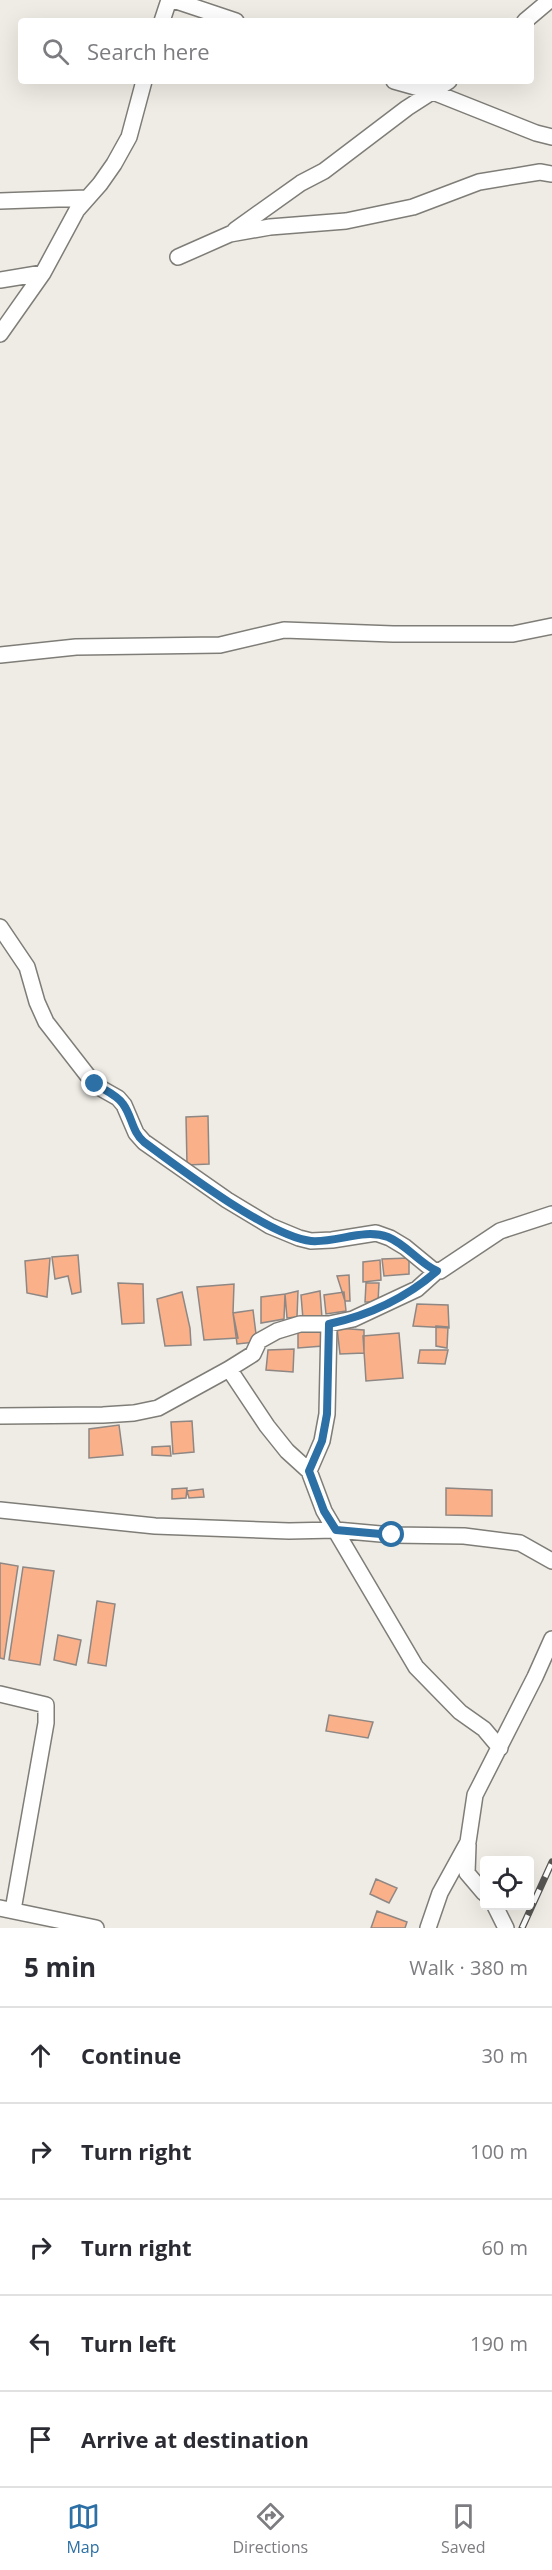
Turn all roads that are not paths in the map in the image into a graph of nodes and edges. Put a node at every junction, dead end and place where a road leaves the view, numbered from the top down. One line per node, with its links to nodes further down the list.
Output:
1 (171, 0): 3 (street); 4 (street)
2 (550, 0): 5 (street)
3 (163, 18)
4 (227, 18)
5 (529, 18)
6 (143, 84): 12 (street)
7 (405, 84): 9 (street)
8 (445, 84): 9 (street)
9 (433, 92): 10 (street); 14 (street)
10 (552, 137)
11 (552, 174): 14 (street)
12 (87, 198): 13 (street); 16 (street)
13 (0, 201)
14 (230, 234): 15 (street)
15 (178, 257)
16 (43, 273): 17 (street); 18 (street)
17 (0, 280)
18 (0, 334)
19 (552, 626): 20 (street)
20 (0, 655)
21 (0, 927): 23 (street)
22 (552, 1214): 23 (street)
23 (437, 1271): 24 (street)
24 (329, 1324): 25 (street); 27 (street)
25 (229, 1369): 26 (street); 27 (street)
26 (0, 1416)
27 (309, 1471): 29 (street)
28 (0, 1510): 29 (street)
29 (336, 1530): 30 (street); 33 (street)
30 (552, 1561)
31 (552, 1639): 33 (street)
32 (0, 1694): 36 (street)
33 (500, 1748): 34 (street)
34 (468, 1842): 35 (street); 39 (street)
35 (480, 1888)
36 (7, 1909): 38 (street)
37 (497, 1910): 40 (street)
38 (96, 1928)
39 (428, 1928)
40 (506, 1928)

